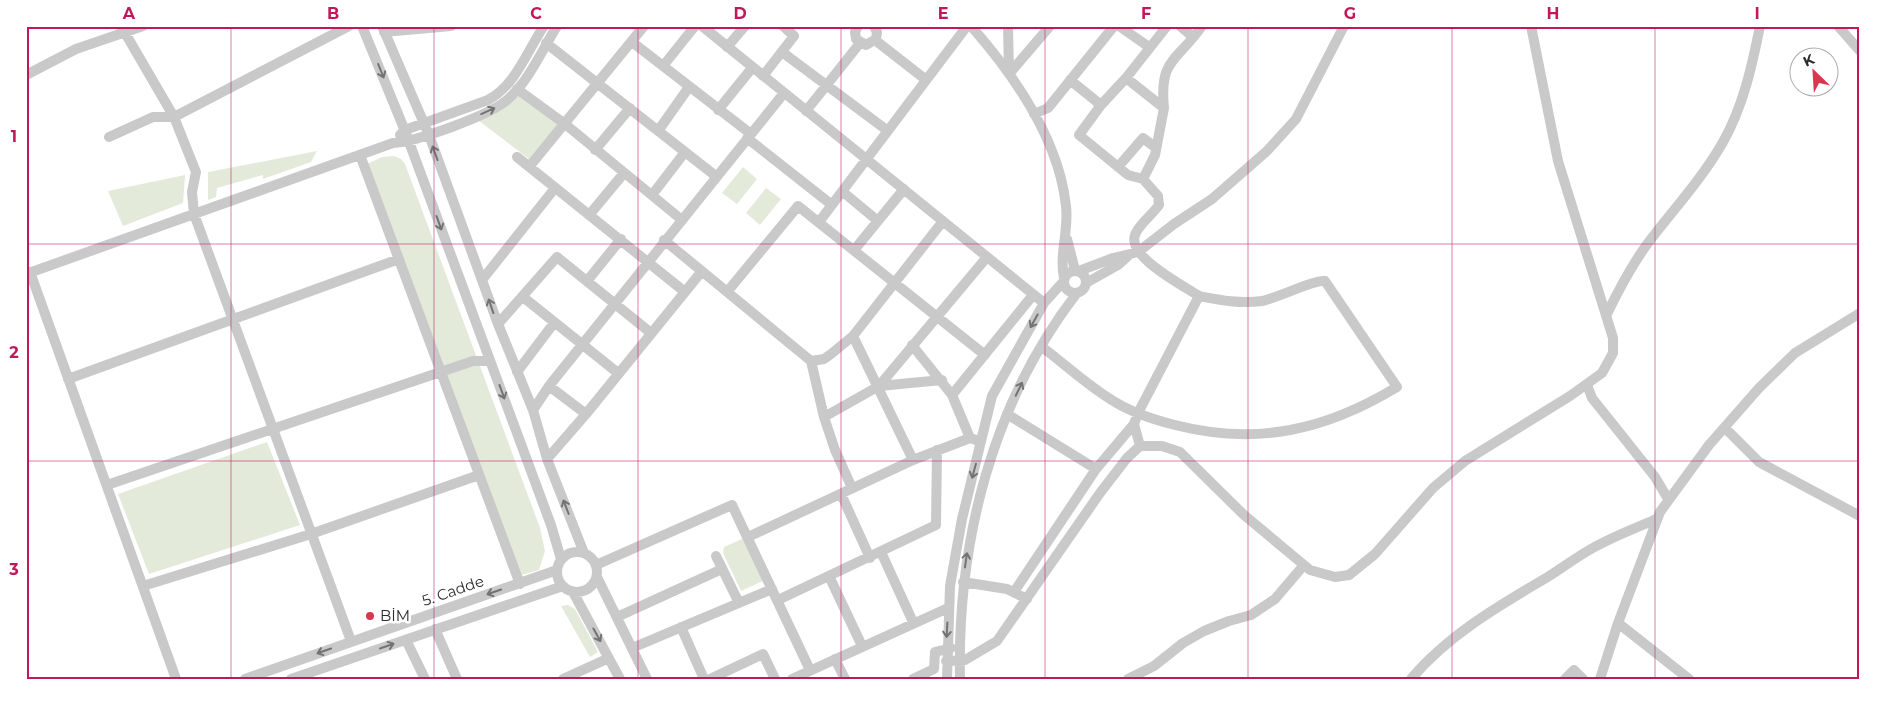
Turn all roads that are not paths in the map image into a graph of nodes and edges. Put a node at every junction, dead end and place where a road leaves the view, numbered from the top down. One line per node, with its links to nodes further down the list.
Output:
1 (143, 26): 28 (street)
2 (349, 26): 57 (street)
3 (362, 26): 60 (street, one-way to 60)
4 (452, 26): 27 (street)
5 (544, 26): 58 (street)
6 (557, 26): 32 (street)
7 (644, 26): 31 (street)
8 (695, 26): 38 (street)
9 (702, 26): 34 (street)
10 (745, 26): 34 (street)
11 (783, 26): 37 (street)
12 (858, 26): 33 (street)
13 (874, 26): 30 (street)
14 (967, 26): 44 (street)
15 (971, 26): 40 (street)
16 (1008, 26): 40 (street)
17 (1050, 26): 40 (street)
18 (1114, 26): 45 (street)
19 (1120, 26): 35 (street)
20 (1167, 26): 35 (street)
21 (1180, 26): 29 (street)
22 (1202, 26): 29 (street)
23 (1344, 26): 94 (street)
24 (1531, 26): 115 (street)
25 (1760, 26): 115 (street)
26 (1838, 26): 36 (street)
27 (383, 29): 58 (street)
28 (123, 30): 41 (street); 57 (street)
29 (1193, 37): 53 (street)
30 (875, 40): 33 (street); 44 (street)
31 (632, 42): 38 (street); 46 (street)
32 (546, 43): 46 (street); 49 (street)
33 (860, 43): 47 (street)
34 (727, 47): 39 (street)
35 (1149, 47): 43 (street)
36 (1860, 51)
37 (782, 52): 42 (street); 47 (street)
38 (662, 66): 48 (street)
39 (752, 68): 42 (street); 54 (street)
40 (1009, 74): 56 (street)
41 (26, 75)
42 (762, 76): 50 (street)
43 (1126, 78): 51 (street); 53 (street)
44 (925, 79): 62 (street)
45 (1070, 80): 51 (street); 56 (street)
46 (599, 83): 52 (street); 59 (street)
47 (827, 86): 55 (street); 62 (street)
48 (689, 88): 54 (street); 61 (street)
49 (518, 89): 59 (street); 63 (street, one-way to 49)
50 (784, 93): 55 (street); 64 (street)
51 (1101, 106): 74 (street)
52 (630, 108): 61 (street); 69 (street)
53 (1164, 108): 68 (street)
54 (718, 110): 64 (street)
55 (806, 111): 73 (street)
56 (1034, 114): 90 (street)
57 (174, 117): 65 (street); 84 (street)
58 (424, 123): 60 (street); 63 (street)
59 (565, 124): 69 (street); 75 (street)
60 (405, 130): 66 (street); 67 (street)
61 (658, 131): 70 (street)
62 (888, 131): 73 (street)
63 (429, 135): 66 (street); 101 (street, one-way to 63)
64 (749, 136): 77 (street); 83 (street)
65 (109, 137)
66 (409, 142): 67 (street); 127 (street, one-way to 127)
67 (393, 143): 71 (street)
68 (1156, 148): 74 (street); 78 (street)
69 (596, 150): 76 (street)
70 (685, 152): 77 (street); 82 (street)
71 (360, 155): 84 (street); 96 (street)
72 (517, 157): 75 (street)
73 (868, 160): 80 (street); 81 (street)
74 (1118, 166): 78 (street)
75 (529, 167): 79 (street)
76 (624, 173): 82 (street); 85 (street)
77 (717, 177): 86 (street)
78 (1143, 179): 94 (street)
79 (554, 188): 85 (street); 101 (street)
80 (904, 189): 87 (street); 88 (street)
81 (843, 192): 83 (street); 87 (street)
82 (652, 195): 86 (street)
83 (832, 205): 89 (street)
84 (194, 214): 100 (street); 117 (street)
85 (590, 214): 91 (street)
86 (682, 220): 92 (street)
87 (878, 221): 93 (street)
88 (943, 221): 95 (street); 104 (street)
89 (819, 222): 93 (street); 107 (street)
90 (1066, 238): 99 (street); 102 (street)
91 (621, 239): 97 (street); 103 (street)
92 (664, 240): 97 (street); 98 (street)
93 (855, 249): 104 (street)
94 (1134, 254): 99 (street); 105 (street); 110 (street)
95 (987, 257): 109 (street); 116 (street)
96 (399, 260): 117 (street); 129 (street)
97 (647, 261): 106 (street); 112 (street)
98 (702, 271): 106 (street); 107 (street)
99 (1077, 271): 102 (street); 105 (street)
100 (28, 273): 131 (street)
101 (482, 280): 119 (street, one-way to 101)
102 (1063, 280): 108 (street); 113 (street)
103 (587, 281): 111 (street); 112 (street)
104 (895, 282): 116 (street); 121 (street)
105 (1086, 283): 108 (street)
106 (685, 292): 120 (street)
107 (728, 292): 126 (street)
108 (1077, 293): 124 (street)
109 (1033, 294): 113 (street); 125 (street)
110 (1199, 296): 140 (street); 140 (street)
111 (523, 297): 118 (street); 119 (street)
112 (616, 303): 120 (street); 123 (street)
113 (1044, 304): 146 (street, one-way to 146)
114 (1860, 313): 144 (street)
115 (1606, 316): 133 (street)
116 (936, 317): 122 (street); 125 (street)
117 (234, 320): 131 (street); 143 (street)
118 (554, 323): 123 (street); 128 (street)
119 (498, 324): 128 (street)
120 (651, 333): 130 (street)
121 (853, 336): 126 (street); 135 (street)
122 (912, 345): 132 (street); 135 (street)
123 (582, 346): 130 (street); 134 (street)
124 (1042, 347): 139 (street, one-way to 124); 140 (street)
125 (985, 355): 136 (street)
126 (811, 360): 141 (street)
127 (490, 361): 129 (street); 165 (street, one-way to 165)
128 (517, 372): 137 (street)
129 (441, 373): 143 (street); 152 (street)
130 (618, 373): 138 (street)
131 (68, 379): 153 (street)
132 (942, 380): 135 (street); 136 (street)
133 (1587, 385): 156 (street); 167 (street)
134 (548, 386): 137 (street); 138 (street)
135 (879, 386): 141 (street); 150 (street)
136 (952, 395): 145 (street)
137 (533, 410): 149 (street)
138 (586, 414): 149 (street)
139 (1007, 414): 151 (street); 172 (street, one-way to 139)
140 (1138, 414): 142 (street)
141 (824, 417): 154 (street)
142 (1134, 424): 147 (street); 151 (street)
143 (274, 428): 153 (street); 159 (street)
144 (1724, 428): 156 (street); 157 (street)
145 (970, 438): 146 (street); 148 (street)
146 (982, 442): 182 (street, one-way to 182)
147 (1140, 446): 167 (street); 179 (street)
148 (937, 450): 150 (street); 161 (street)
149 (547, 459): 162 (street, one-way to 149)
150 (913, 460): 154 (street)
151 (1096, 470): 178 (street)
152 (479, 475): 159 (street); 173 (street)
153 (107, 485): 174 (street)
154 (852, 488): 155 (street)
155 (841, 494): 160 (street); 164 (street)
156 (1668, 499): 158 (street)
157 (1860, 516)
158 (1657, 519): 185 (street); 217 (street)
159 (311, 534): 174 (street); 189 (street)
160 (748, 537): 166 (street); 176 (street)
161 (881, 552): 164 (street); 184 (street)
162 (584, 553): 165 (street); 166 (street)
163 (716, 556): 168 (street)
164 (870, 558): 170 (street)
165 (561, 559): 169 (street)
166 (596, 565): 171 (street)
167 (1304, 565): 216 (street)
168 (722, 569): 181 (street); 183 (street)
169 (557, 570): 173 (street, 5. Cadde); 175 (street)
170 (829, 576): 180 (street); 190 (street)
171 (597, 577): 177 (street); 183 (street)
172 (963, 582): 178 (street); 193 (street)
173 (520, 584): 189 (street, 5. Cadde, one-way to 189)
174 (143, 586): 201 (street)
175 (563, 586): 177 (street); 187 (street, 5. Cadde)
176 (772, 589): 180 (street); 181 (street)
177 (573, 592): 194 (street, one-way to 194)
178 (1014, 592): 179 (street)
179 (1027, 599): 197 (street)
180 (778, 600): 198 (street)
181 (739, 603): 186 (street)
182 (948, 608): 184 (street); 192 (street, one-way to 192)
183 (617, 618): 191 (street)
184 (913, 622): 190 (street)
185 (1618, 623): 220 (street); 221 (street)
186 (681, 627): 191 (street); 209 (street)
187 (435, 629): 188 (street, 5. Cadde); 205 (street)
188 (406, 640): 203 (street, 5. Cadde, one-way to 188); 204 (street)
189 (351, 641): 202 (street, 5. Cadde, one-way to 202)
190 (862, 646): 195 (street)
191 (632, 648): 208 (street)
192 (946, 648): 193 (street); 196 (street); 213 (street)
193 (959, 649): 197 (street)
194 (609, 658): 199 (street); 207 (street)
195 (835, 659): 198 (street); 212 (street)
196 (946, 661): 197 (street); 214 (street)
197 (960, 661): 215 (street)
198 (810, 670): 200 (street)
199 (584, 674): 206 (street)
200 (796, 678)
201 (176, 679)
202 (244, 679)
203 (291, 679)
204 (425, 679)
205 (457, 679)
206 (564, 679)
207 (620, 679)
208 (647, 679)
209 (704, 679)
210 (710, 679): 211 (street)
211 (775, 679)
212 (845, 679)
213 (913, 679)
214 (947, 679)
215 (960, 679)
216 (1128, 679)
217 (1411, 679)
218 (1565, 679): 219 (street)
219 (1583, 679)
220 (1600, 679)
221 (1689, 679)

